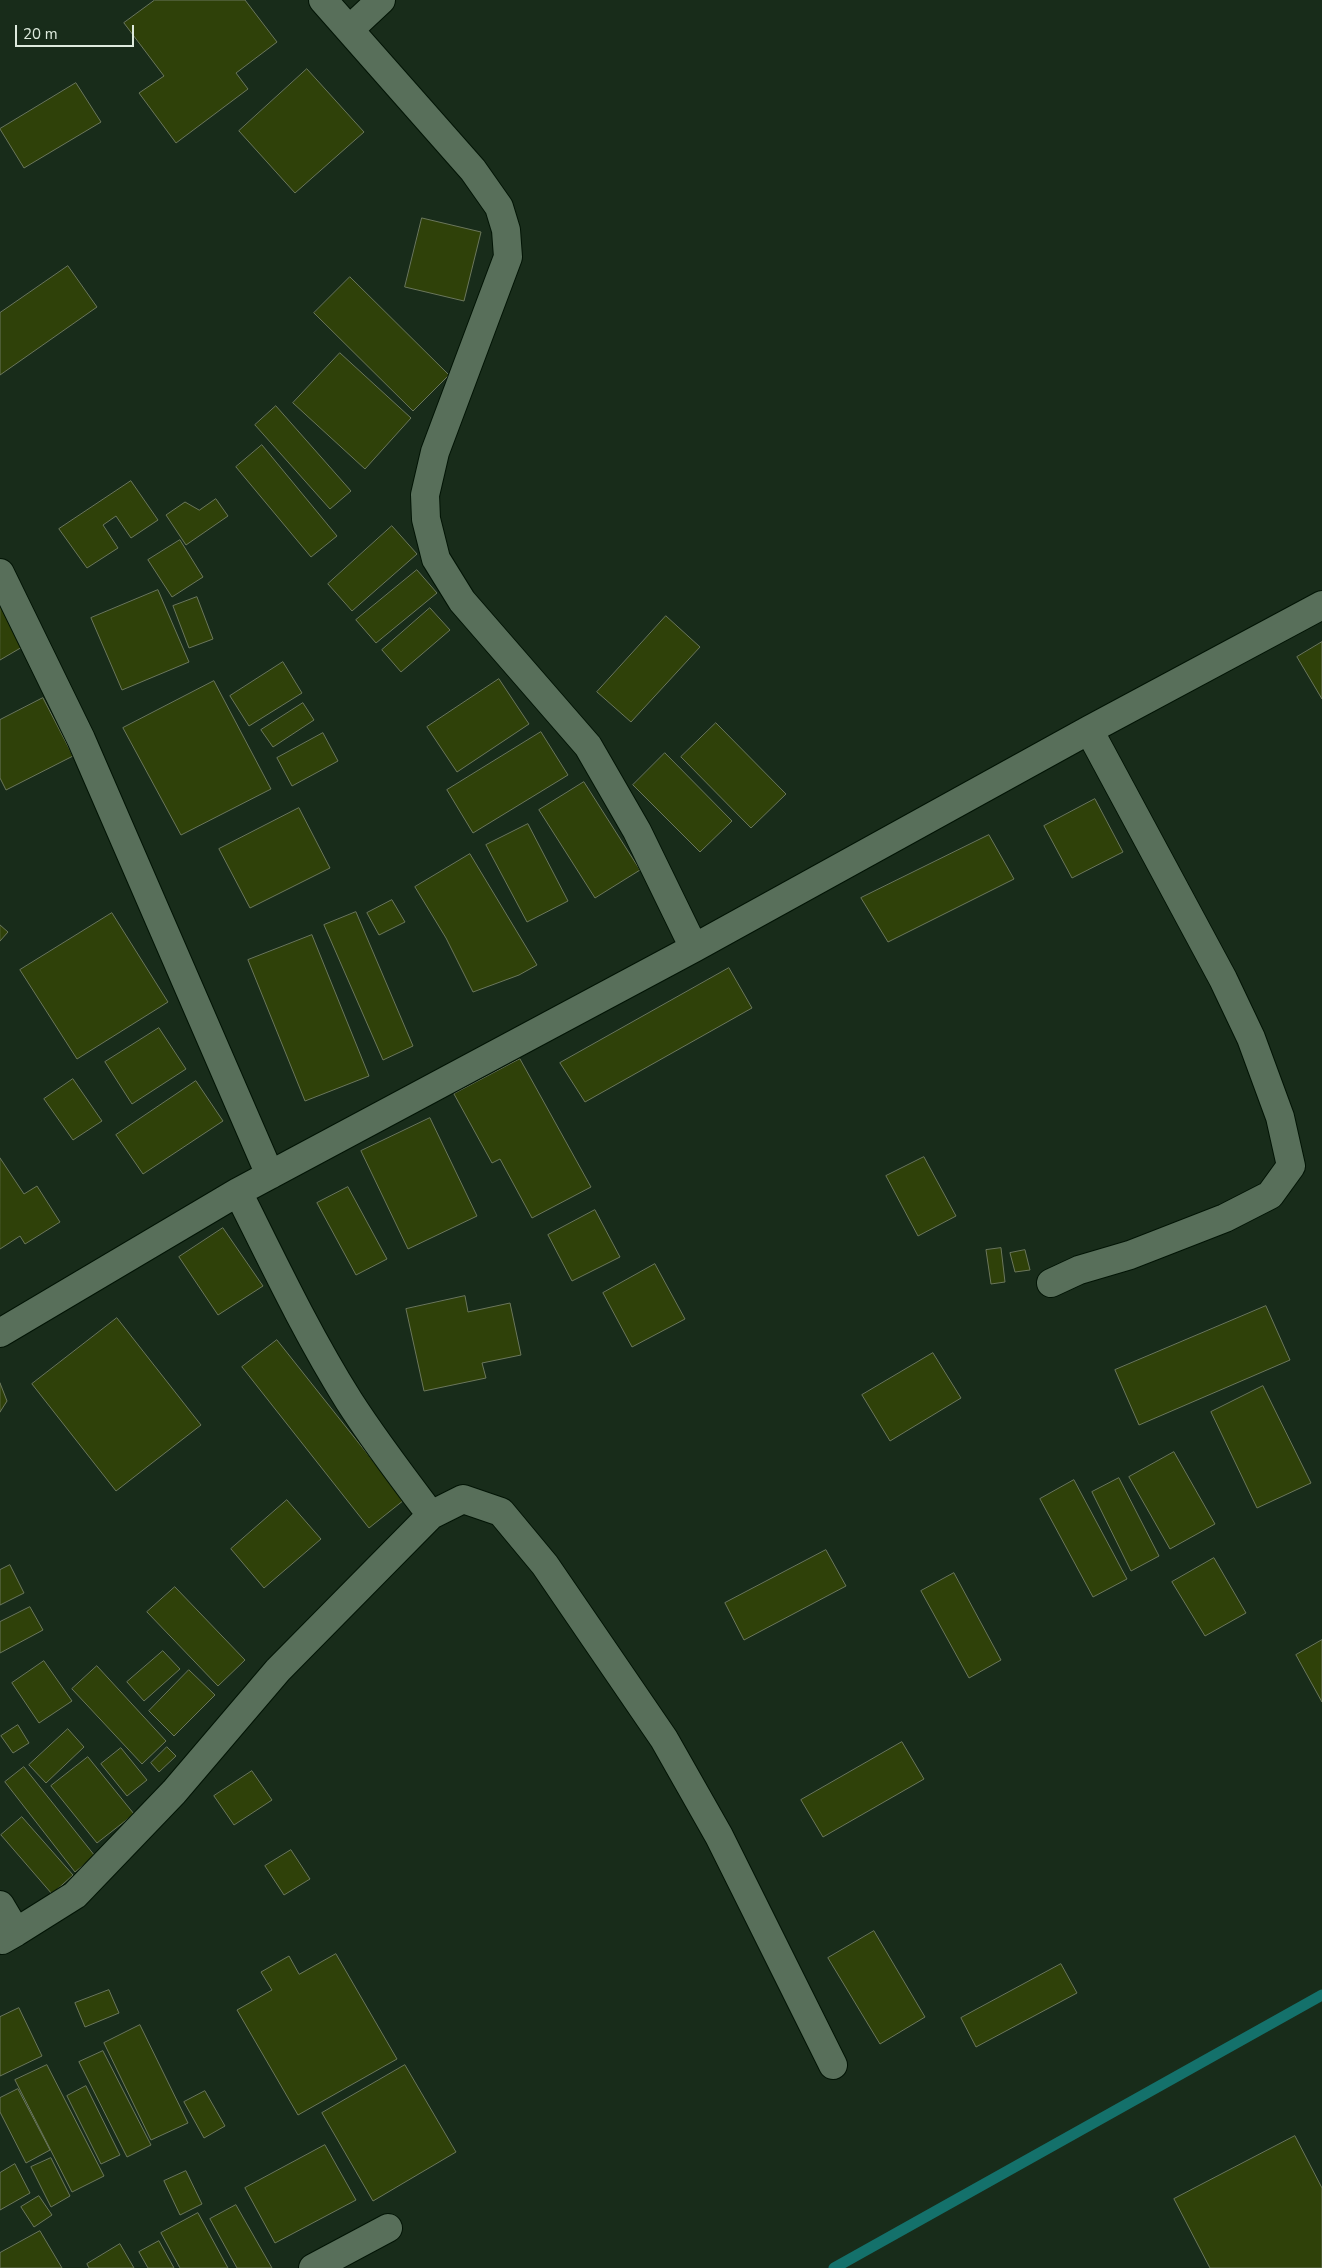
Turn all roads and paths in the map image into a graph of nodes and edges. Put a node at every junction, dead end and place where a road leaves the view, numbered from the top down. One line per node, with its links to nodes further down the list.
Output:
1 (323, 0): 3 (street)
2 (381, 0): 3 (street)
3 (350, 29): 7 (street)
4 (0, 572): 8 (street)
5 (1322, 605): 6 (street)
6 (1089, 730): 7 (street); 10 (street)
7 (694, 948): 8 (street)
8 (270, 1175): 9 (street)
9 (238, 1192): 11 (street); 12 (street)
10 (1051, 1284)
11 (0, 1333)
12 (431, 1515): 14 (street); 15 (street)
13 (0, 1905): 14 (street)
14 (8, 1937)
15 (833, 2065)
16 (388, 2228): 17 (street)
17 (313, 2268)

